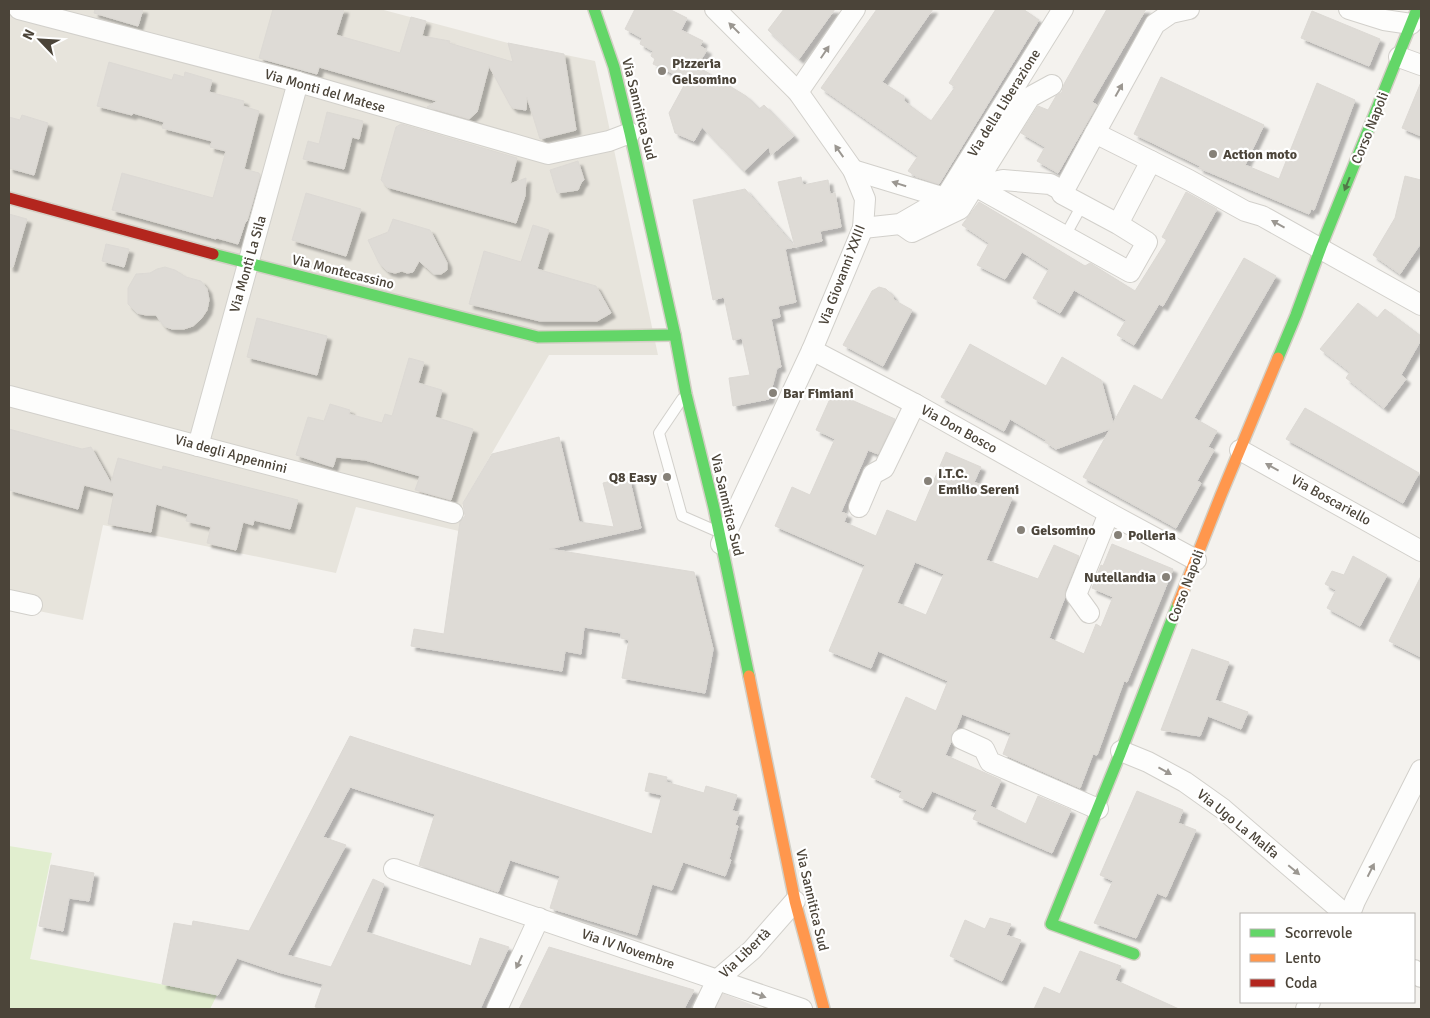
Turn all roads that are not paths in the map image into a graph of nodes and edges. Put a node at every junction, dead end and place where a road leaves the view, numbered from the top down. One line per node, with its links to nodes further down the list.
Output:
1 (19, 9): 11 (street, Via Monti del Matese)
2 (594, 9): 14 (street, Via Sannitica Sud)
3 (715, 9): 13 (street, Via Giovanni XXIII, one-way to 3)
4 (855, 9): 13 (street, one-way to 4)
5 (1063, 9): 21 (street, Via della Liberazione)
6 (1189, 9): 15 (street, one-way to 6)
7 (1349, 9): 8 (street)
8 (1412, 14): 9 (street, Corso Napoli)
9 (1399, 57): 10 (street); 27 (street, Corso Napoli, one-way to 27)
10 (1421, 65)
11 (298, 82): 14 (street, Via Monti del Matese); 28 (street, Via Monti La Sila)
12 (1052, 85): 18 (street, Via della Liberazione)
13 (798, 92): 17 (street, Via Giovanni XXIII, one-way to 13)
14 (630, 133): 30 (street, Via Sannitica Sud)
15 (1095, 133): 16 (street); 19 (street)
16 (1151, 161): 24 (street); 27 (street, one-way to 16)
17 (853, 170): 21 (street, one-way to 17); 25 (street, Via Giovanni XXIII)
18 (975, 186): 19 (street); 23 (street, Via della Liberazione); 26 (street)
19 (1063, 191): 22 (street)
20 (9, 198): 28 (street, Via Montecassino)
21 (945, 198): 23 (street, Via della Liberazione)
22 (1082, 205): 24 (street); 26 (lane)
23 (900, 224): 25 (street, Via della Liberazione)
24 (1118, 224): 26 (street)
25 (863, 228): 31 (street, Via Giovanni XXIII)
26 (1065, 236)
27 (1321, 248): 29 (street); 36 (street, Corso Napoli)
28 (248, 264): 30 (street, Via Montecassino); 35 (street, Via Monti La Sila)
29 (1421, 305)
30 (675, 335): 32 (street, Via Sannitica Sud)
31 (812, 350): 34 (street, Via Don Bosco); 40 (street, Via Giovanni XXIII)
32 (686, 394): 40 (street, Via Sannitica Sud); 40 (lane)
33 (9, 396): 35 (street, Via degli Appennini)
34 (914, 404): 37 (street, Via Don Bosco); 39 (street, Via Don Bosco)
35 (198, 446): 38 (street, Via degli Appennini)
36 (1240, 450): 41 (street, Via Boscariello, one-way to 36); 42 (street, Corso Napoli)
37 (859, 507)
38 (453, 512)
39 (1109, 513): 42 (street, Via Don Bosco); 45 (street)
40 (720, 538): 51 (street, Via Sannitica Sud)
41 (1421, 551)
42 (1196, 560): 47 (street, Corso Napoli)
43 (9, 600): 44 (street)
44 (32, 605)
45 (1089, 613)
46 (962, 738): 49 (street)
47 (1121, 751): 49 (street, Corso Napoli); 52 (street, Via Ugo La Malfa, one-way to 52)
48 (1421, 770): 53 (street, one-way to 48)
49 (1098, 809): 55 (street, Corso Napoli)
50 (394, 869): 54 (street, Via IV Novembre)
51 (795, 901): 56 (street, Via Libertà); 60 (street, Via Sannitica Sud)
52 (1344, 913)
53 (1350, 913)
54 (539, 918): 56 (street, Via IV Novembre); 57 (street, one-way to 57)
55 (1134, 954)
56 (717, 980): 58 (street, Via Libertà); 59 (street, Via IV Novembre, one-way to 59)
57 (497, 1009)
58 (703, 1009)
59 (802, 1009)
60 (824, 1009)

